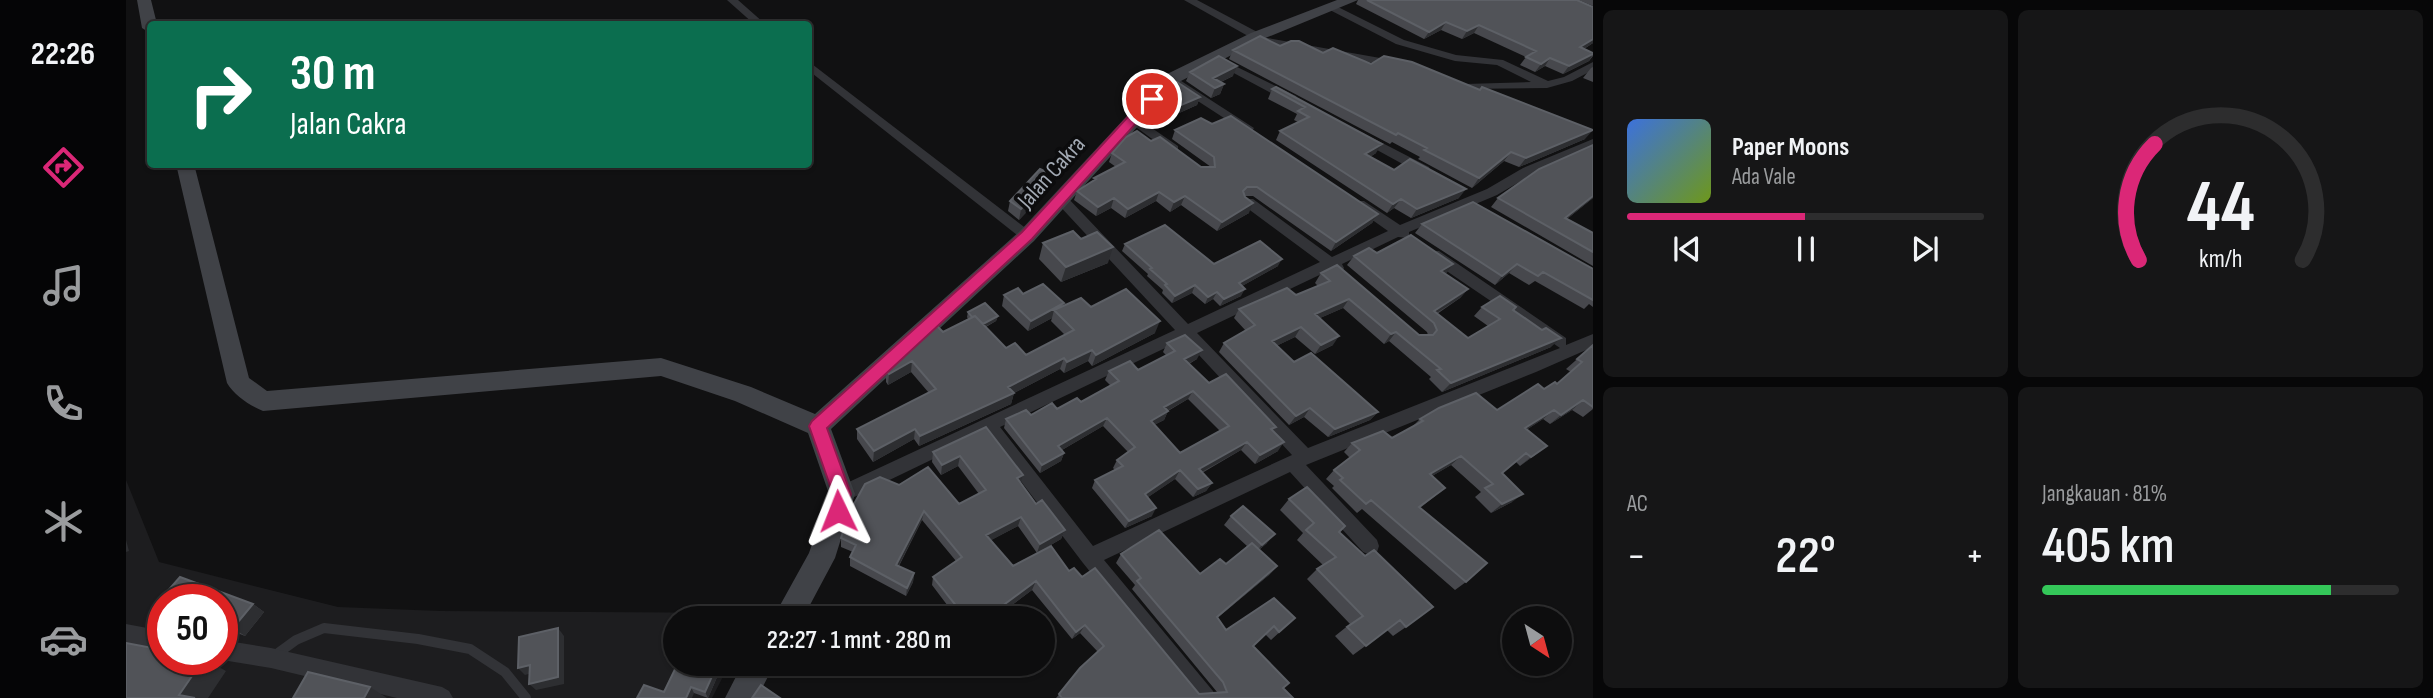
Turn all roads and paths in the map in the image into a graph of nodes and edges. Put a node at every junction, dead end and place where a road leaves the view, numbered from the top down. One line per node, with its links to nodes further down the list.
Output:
1 (144, 0): 6 (street)
2 (732, 0): 7 (street)
3 (1189, 0): 8 (street)
4 (1351, 0): 5 (street, Jalan Cakra)
5 (1332, 7): 8 (street, Jalan Cakra); 14 (street)
6 (148, 21)
7 (756, 21)
8 (1254, 37): 9 (street, Jalan Cakra); 12 (street)
9 (1212, 57): 13 (street, Jalan Cakra); 16 (street)
10 (1593, 65): 14 (street)
11 (812, 67): 28 (street)
12 (1412, 67)
13 (1171, 79): 17 (street, Jalan Cakra); 19 (street)
14 (1547, 85): 15 (street)
15 (1500, 98)
16 (1304, 105)
17 (1133, 119): 21 (street); 25 (street, Jalan Cakra)
18 (1353, 131): 23 (street)
19 (1265, 139)
20 (1593, 143): 27 (street)
21 (1184, 156)
22 (186, 168): 35 (street)
23 (1439, 178)
24 (1343, 193): 27 (street)
25 (1061, 199): 28 (street, Jalan Cakra); 31 (street)
26 (1248, 202): 29 (street)
27 (1399, 231): 29 (street); 33 (street)
28 (1027, 236): 35 (street, Jalan Cakra)
29 (1332, 263): 30 (street); 31 (street)
30 (1351, 280)
31 (1189, 331): 34 (street); 36 (street)
32 (1593, 340): 33 (street)
33 (1569, 348): 36 (street)
34 (987, 424): 37 (street); 39 (street)
35 (818, 426): 37 (street)
36 (1299, 460): 38 (street); 39 (street)
37 (842, 494): 40 (street)
38 (1370, 546)
39 (1090, 557): 48 (street)
40 (794, 606)
41 (126, 634): 42 (street)
42 (147, 638)
43 (238, 653): 44 (street)
44 (271, 658): 45 (street); 47 (lane)
45 (414, 696): 46 (street)
46 (442, 698)
47 (526, 698)
48 (1206, 698)

